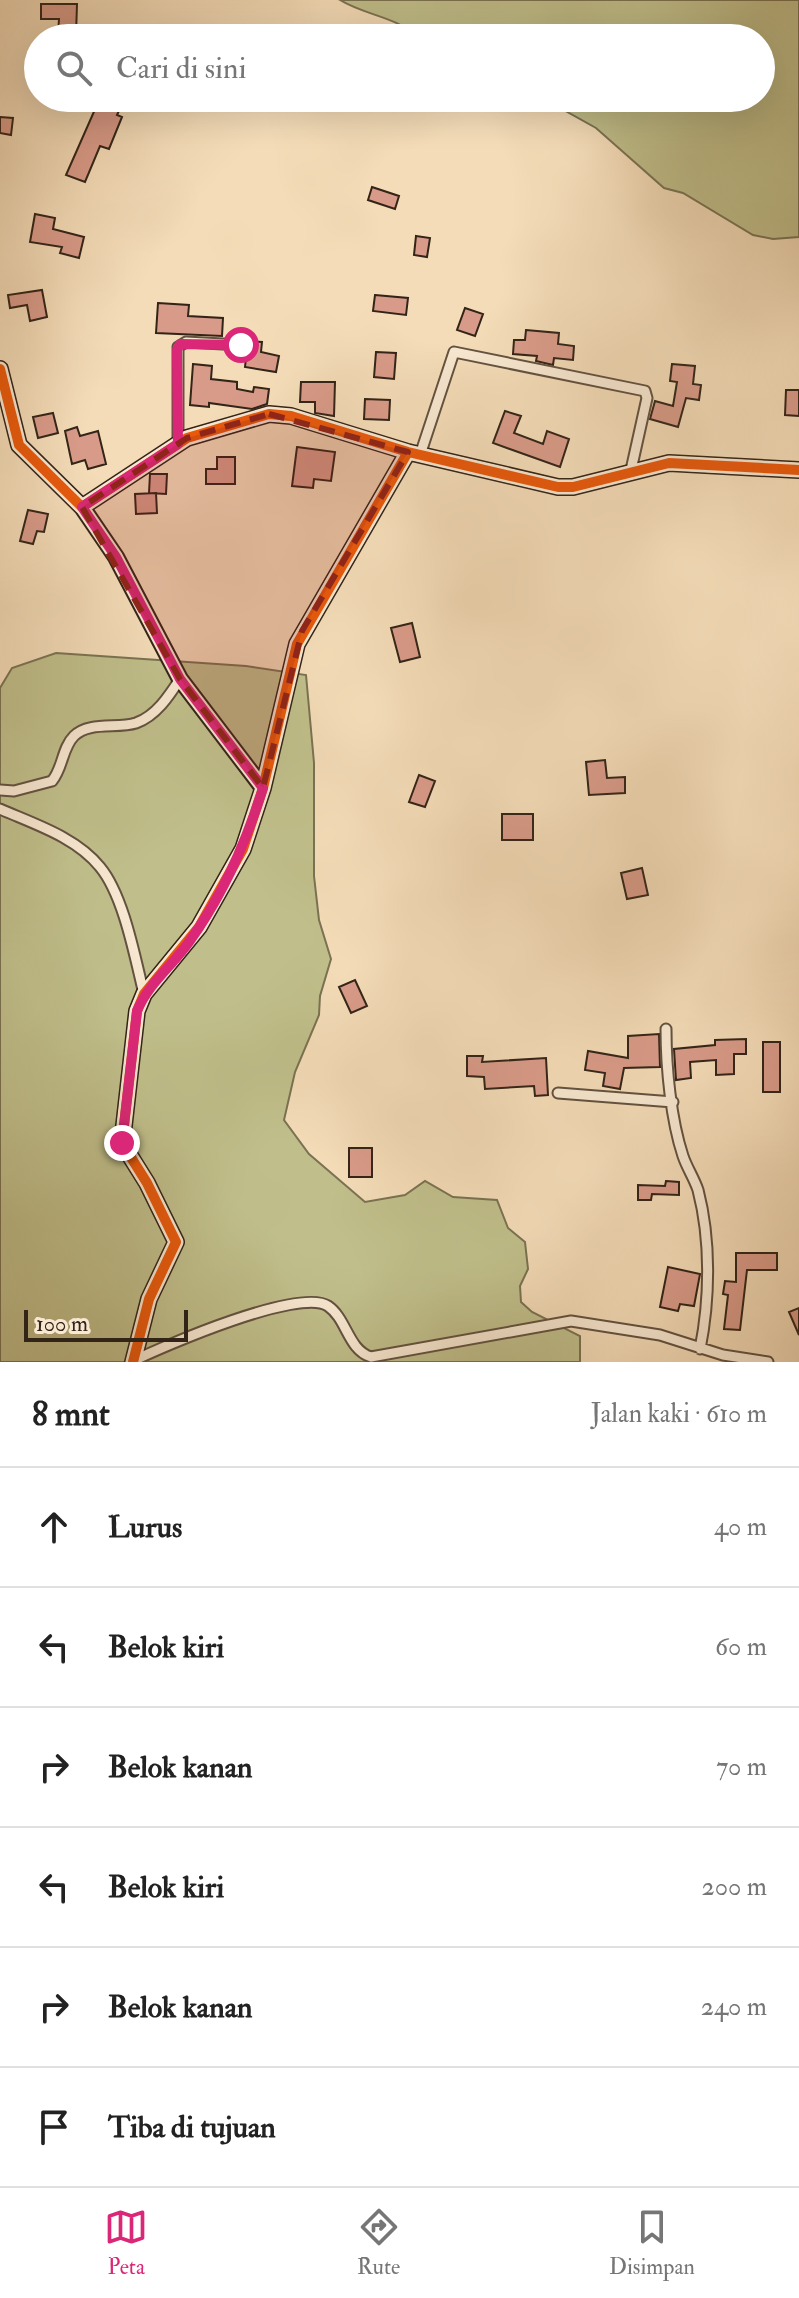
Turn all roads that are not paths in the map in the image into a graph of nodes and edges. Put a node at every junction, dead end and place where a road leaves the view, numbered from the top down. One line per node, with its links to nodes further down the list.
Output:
1 (241, 345): 3 (street)
2 (0, 369): 7 (street)
3 (178, 444): 4 (street); 7 (street)
4 (414, 453): 5 (street); 5 (street); 9 (street)
5 (631, 470): 6 (street)
6 (799, 470)
7 (82, 507): 8 (street)
8 (180, 679): 9 (street); 10 (street)
9 (263, 788): 12 (street)
10 (0, 790)
11 (0, 809): 12 (street)
12 (144, 994): 17 (street)
13 (666, 1029): 15 (street)
14 (558, 1093): 15 (street)
15 (673, 1102): 16 (street)
16 (700, 1349): 17 (street); 18 (street)
17 (133, 1362)
18 (768, 1362)

